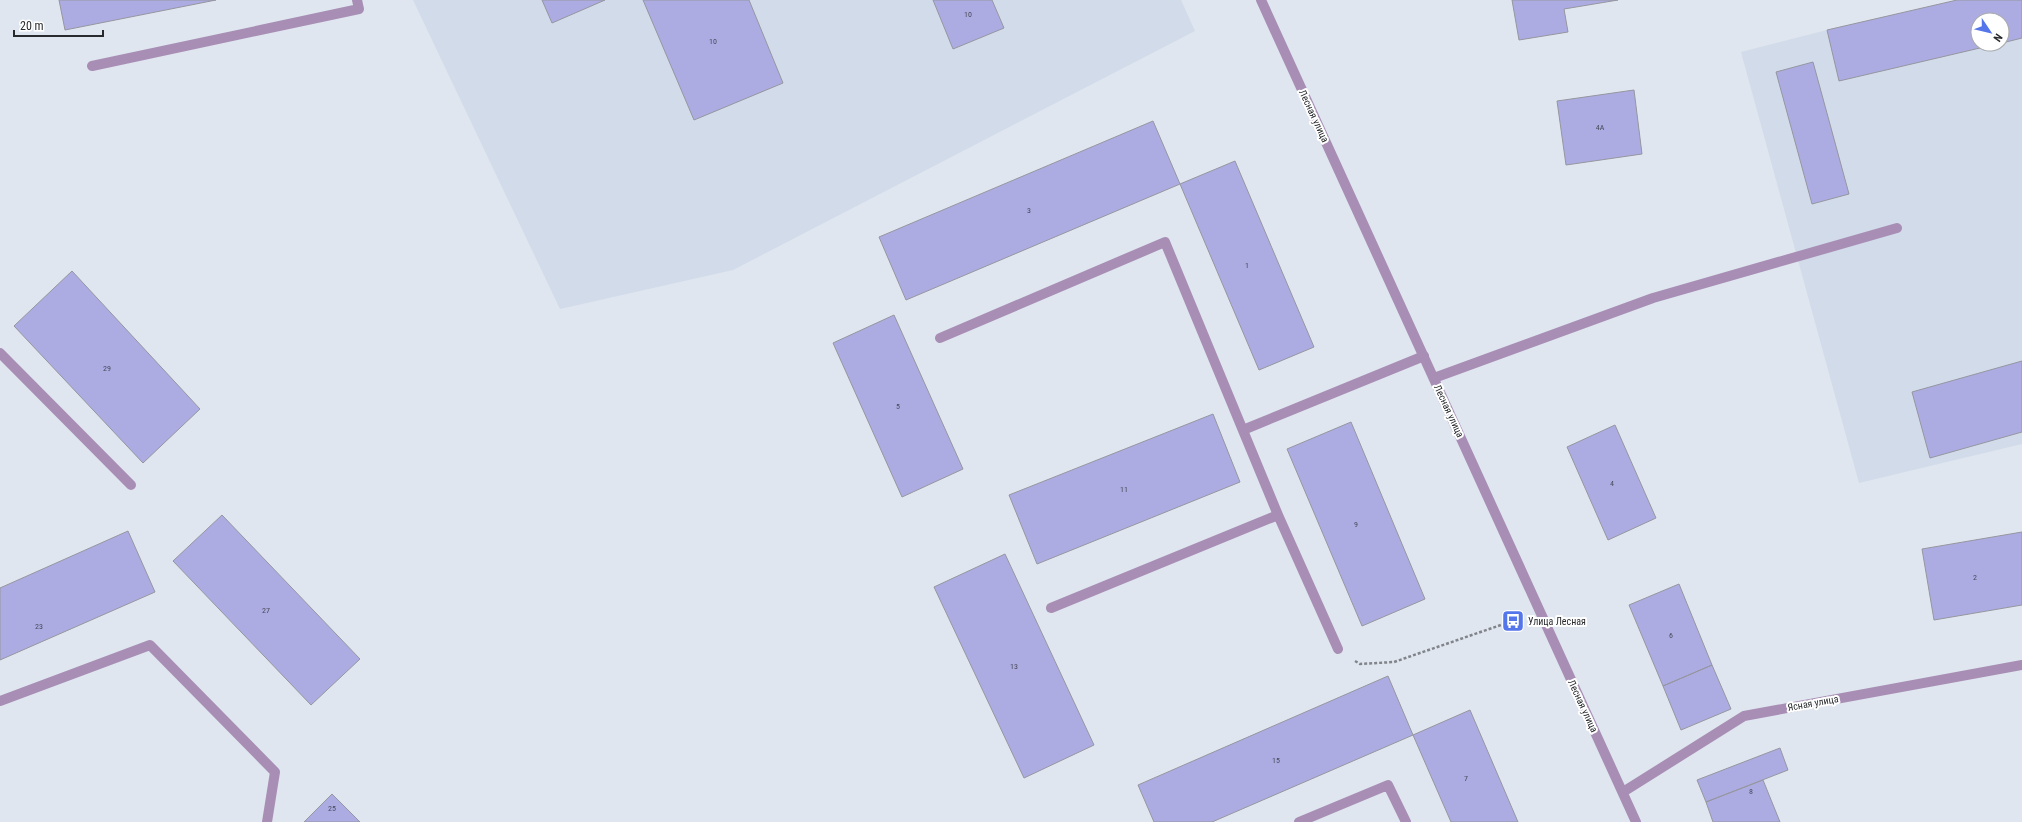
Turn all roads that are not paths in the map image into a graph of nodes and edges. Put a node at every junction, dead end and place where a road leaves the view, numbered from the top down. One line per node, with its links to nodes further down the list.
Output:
1 (357, 0): 3 (street)
2 (1261, 0): 7 (street, Лесная улица)
3 (92, 66)
4 (1898, 228): 8 (street)
5 (940, 338): 9 (street)
6 (0, 353): 10 (street)
7 (1424, 356): 8 (street, Лесная улица); 9 (street)
8 (1434, 378): 16 (street, Лесная улица)
9 (1243, 430): 11 (street)
10 (131, 485)
11 (1278, 515): 12 (street); 13 (street)
12 (1051, 608)
13 (1338, 649)
14 (2022, 665): 16 (street, Ясная улица)
15 (0, 701): 17 (street)
16 (1622, 792): 20 (street, Лесная улица)
17 (267, 822)
18 (1299, 822): 19 (street)
19 (1406, 822)
20 (1636, 822)

